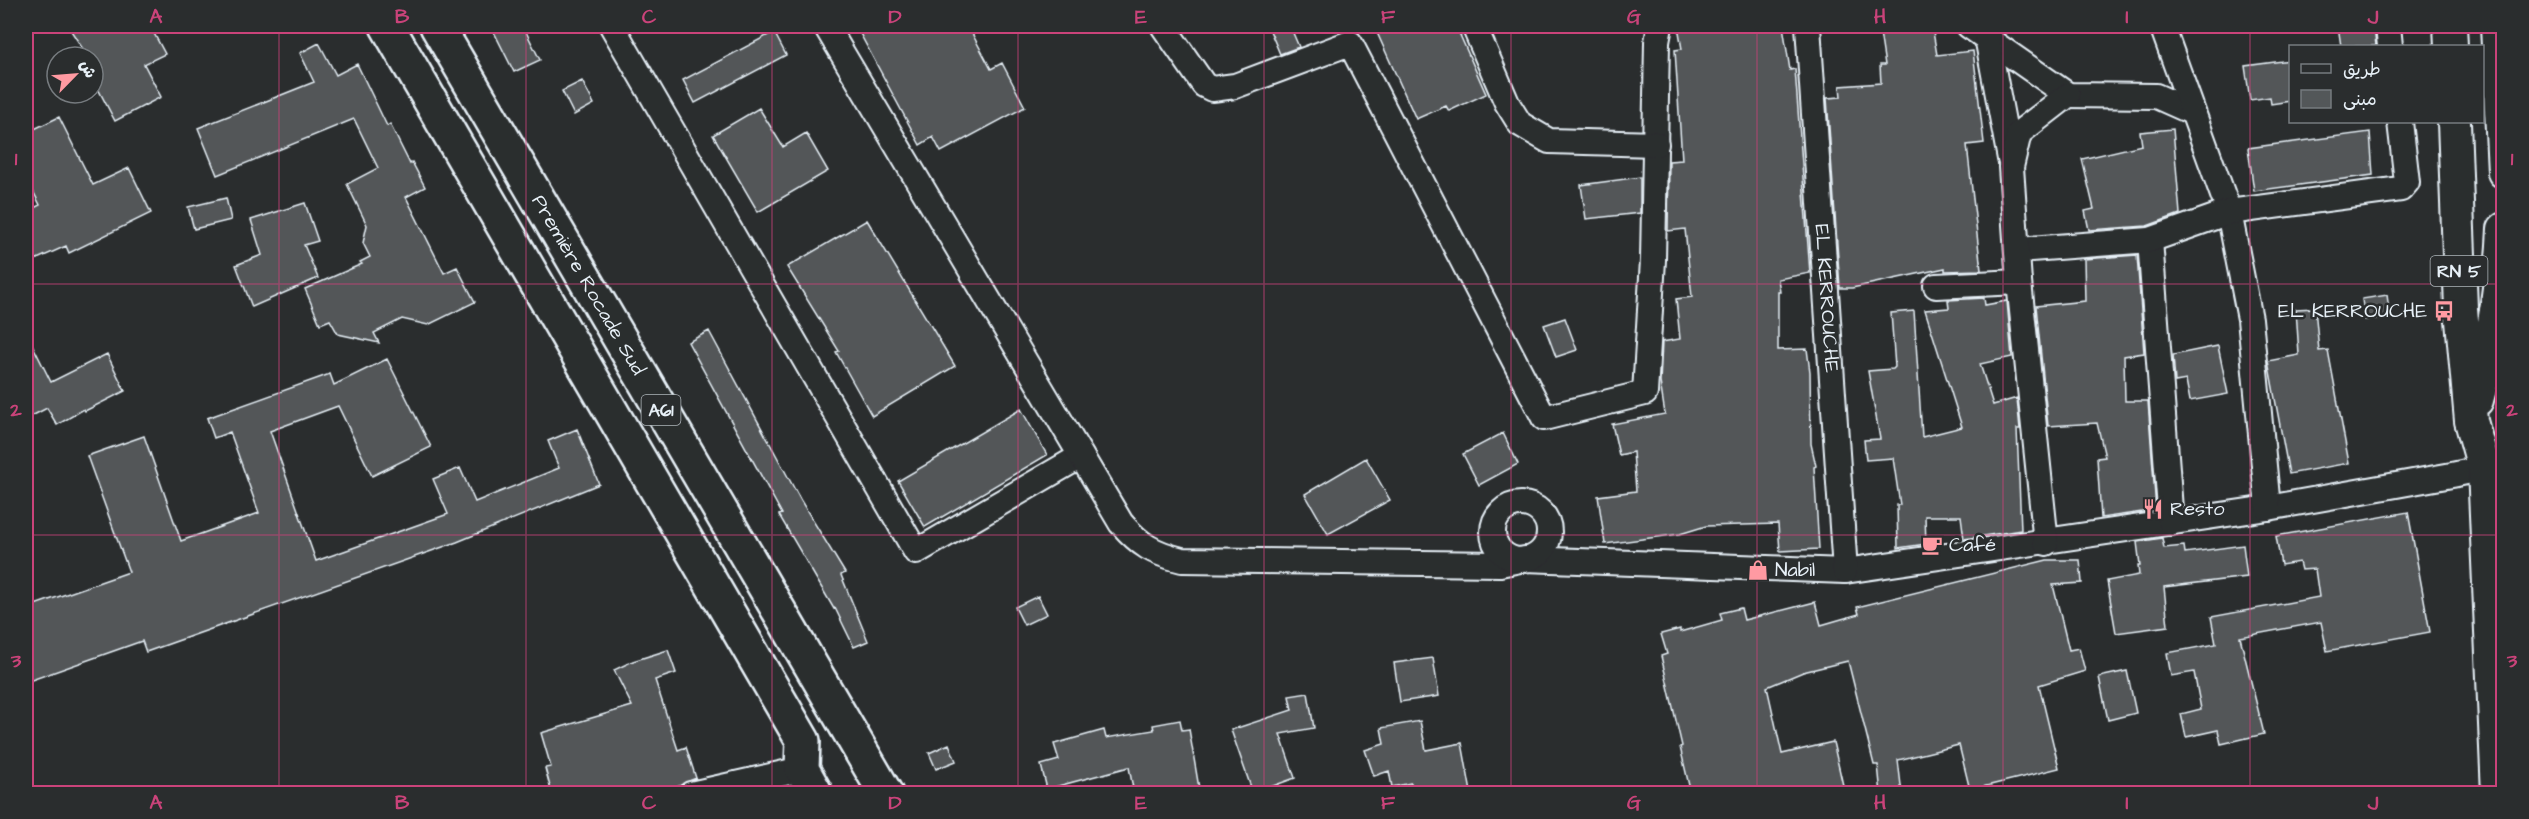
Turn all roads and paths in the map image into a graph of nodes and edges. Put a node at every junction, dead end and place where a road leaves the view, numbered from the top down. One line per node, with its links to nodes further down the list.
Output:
1 (387, 26): 36 (highway, A61)
2 (437, 26): 38 (highway, Première Rocade Sud / A61)
3 (612, 26): 30 (street)
4 (826, 26): 30 (street)
5 (1163, 26): 20 (street)
6 (1474, 26): 20 (street)
7 (1660, 26): 20 (street)
8 (1808, 26): 35 (street, EL KERROUCHE)
9 (2162, 26): 17 (street)
10 (2388, 26): 14 (street)
11 (2450, 26): 15 (main road)
12 (2497, 26): 22 (main road)
13 (1978, 32): 16 (street); 21 (street)
14 (2390, 45)
15 (2451, 45)
16 (2068, 95): 17 (street); 21 (street)
17 (2192, 112): 23 (street)
18 (2400, 123): 23 (street)
19 (2454, 123): 29 (main road, RN 5)
20 (1656, 144)
21 (2011, 167): 26 (street)
22 (2504, 172)
23 (2229, 212): 25 (street); 32 (street)
24 (2504, 228): 29 (main road, RN 5)
25 (2150, 240): 26 (street); 33 (street)
26 (2017, 250): 27 (street)
27 (2019, 282): 28 (street); 34 (street)
28 (1935, 286)
29 (2471, 421): 31 (main road, RN 5)
30 (1082, 456): 35 (street)
31 (2494, 466): 32 (street); 39 (main road, RN 5)
32 (2268, 508): 33 (street)
33 (2171, 524): 34 (street)
34 (2046, 543): 35 (street)
35 (1845, 571)
36 (809, 781): 37 (street)
37 (691, 794)
38 (886, 794)
39 (2498, 794)

